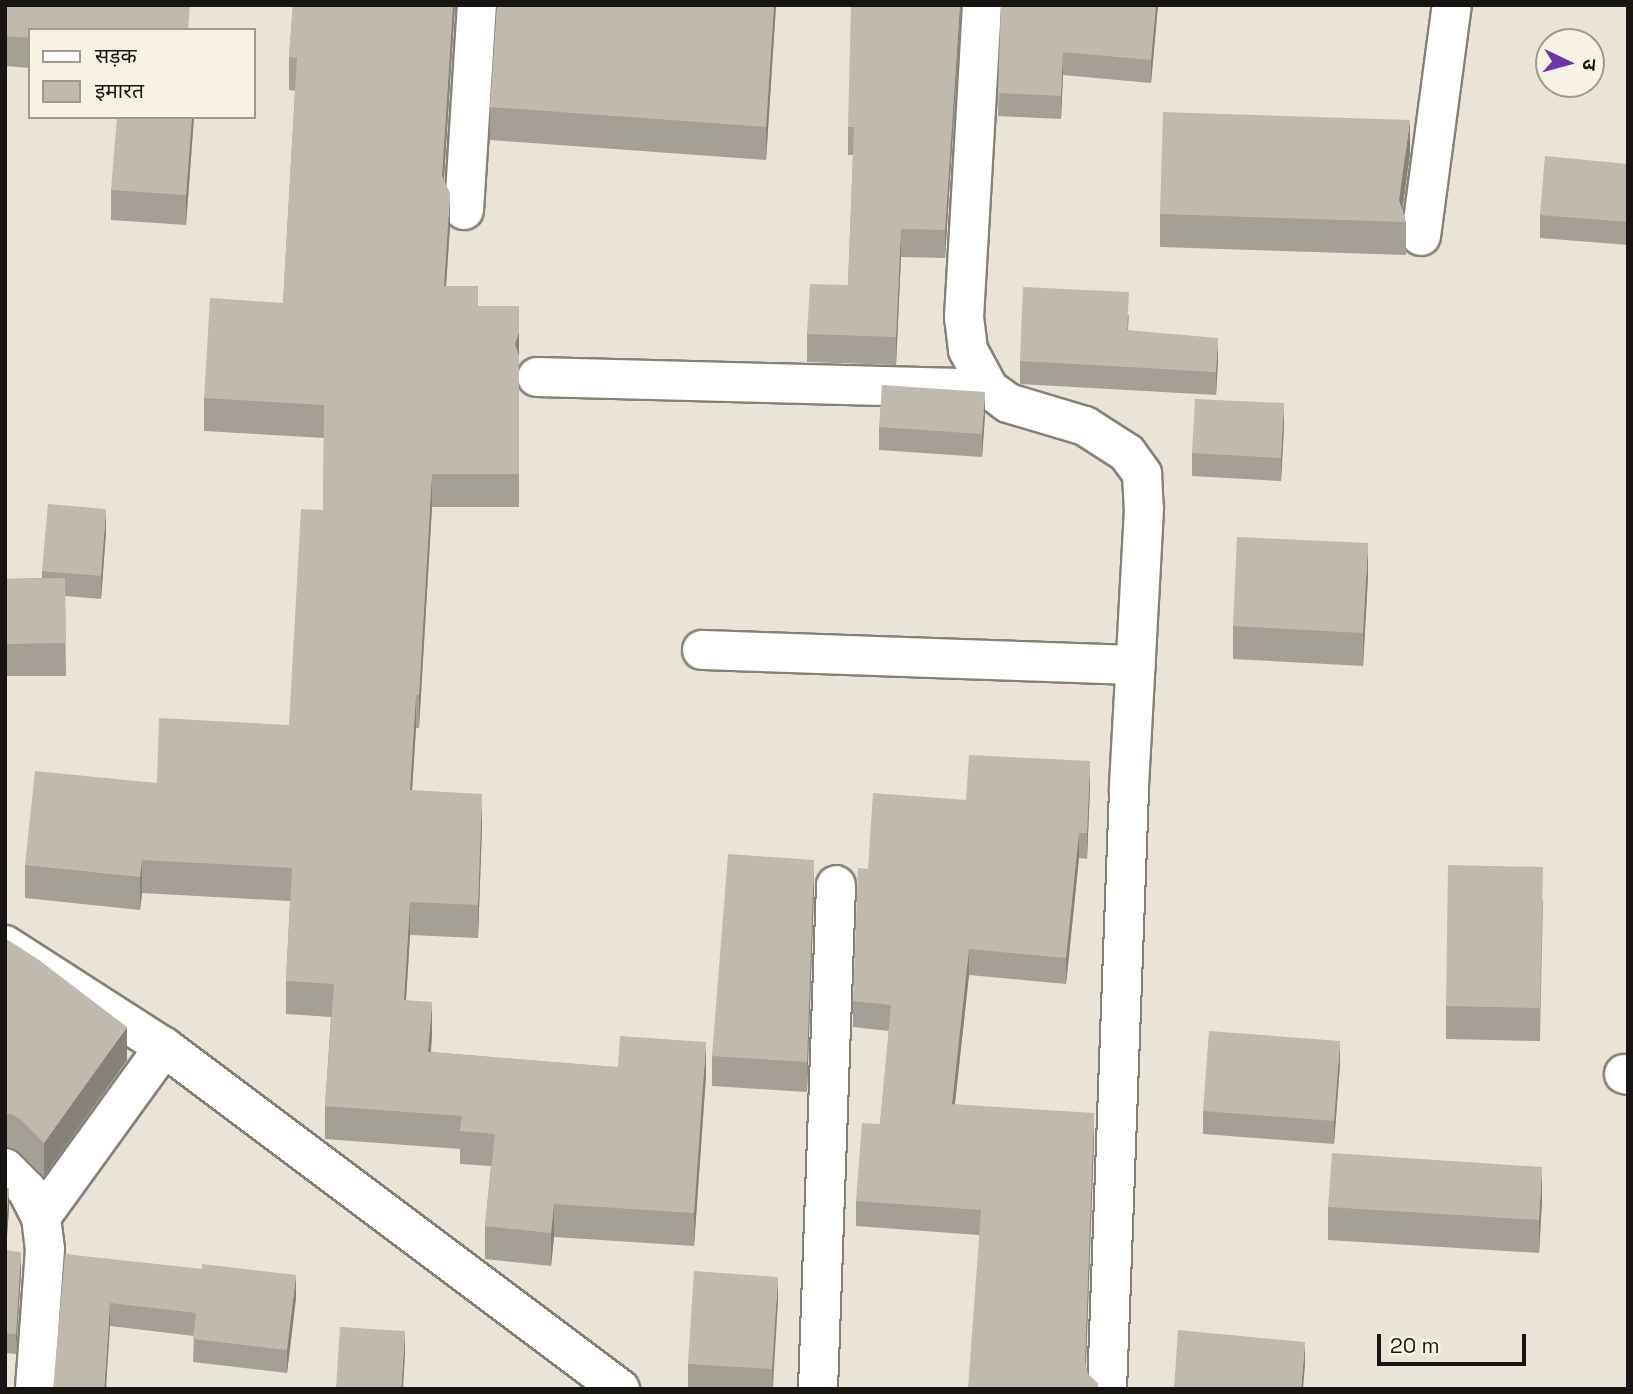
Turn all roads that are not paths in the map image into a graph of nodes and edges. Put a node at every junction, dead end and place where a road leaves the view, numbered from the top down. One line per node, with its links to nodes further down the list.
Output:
1 (477, 5): 4 (street)
2 (982, 5): 7 (street)
3 (1452, 5): 5 (street)
4 (464, 210)
5 (1421, 236)
6 (537, 377): 7 (street)
7 (989, 389): 9 (street)
8 (702, 650): 9 (street)
9 (1136, 665): 18 (street)
10 (836, 885): 17 (street)
11 (5, 945): 12 (street)
12 (164, 1047): 14 (street); 16 (street)
13 (5, 1168): 14 (street)
14 (41, 1217): 15 (street)
15 (35, 1389)
16 (620, 1389)
17 (818, 1389)
18 (1107, 1389)

